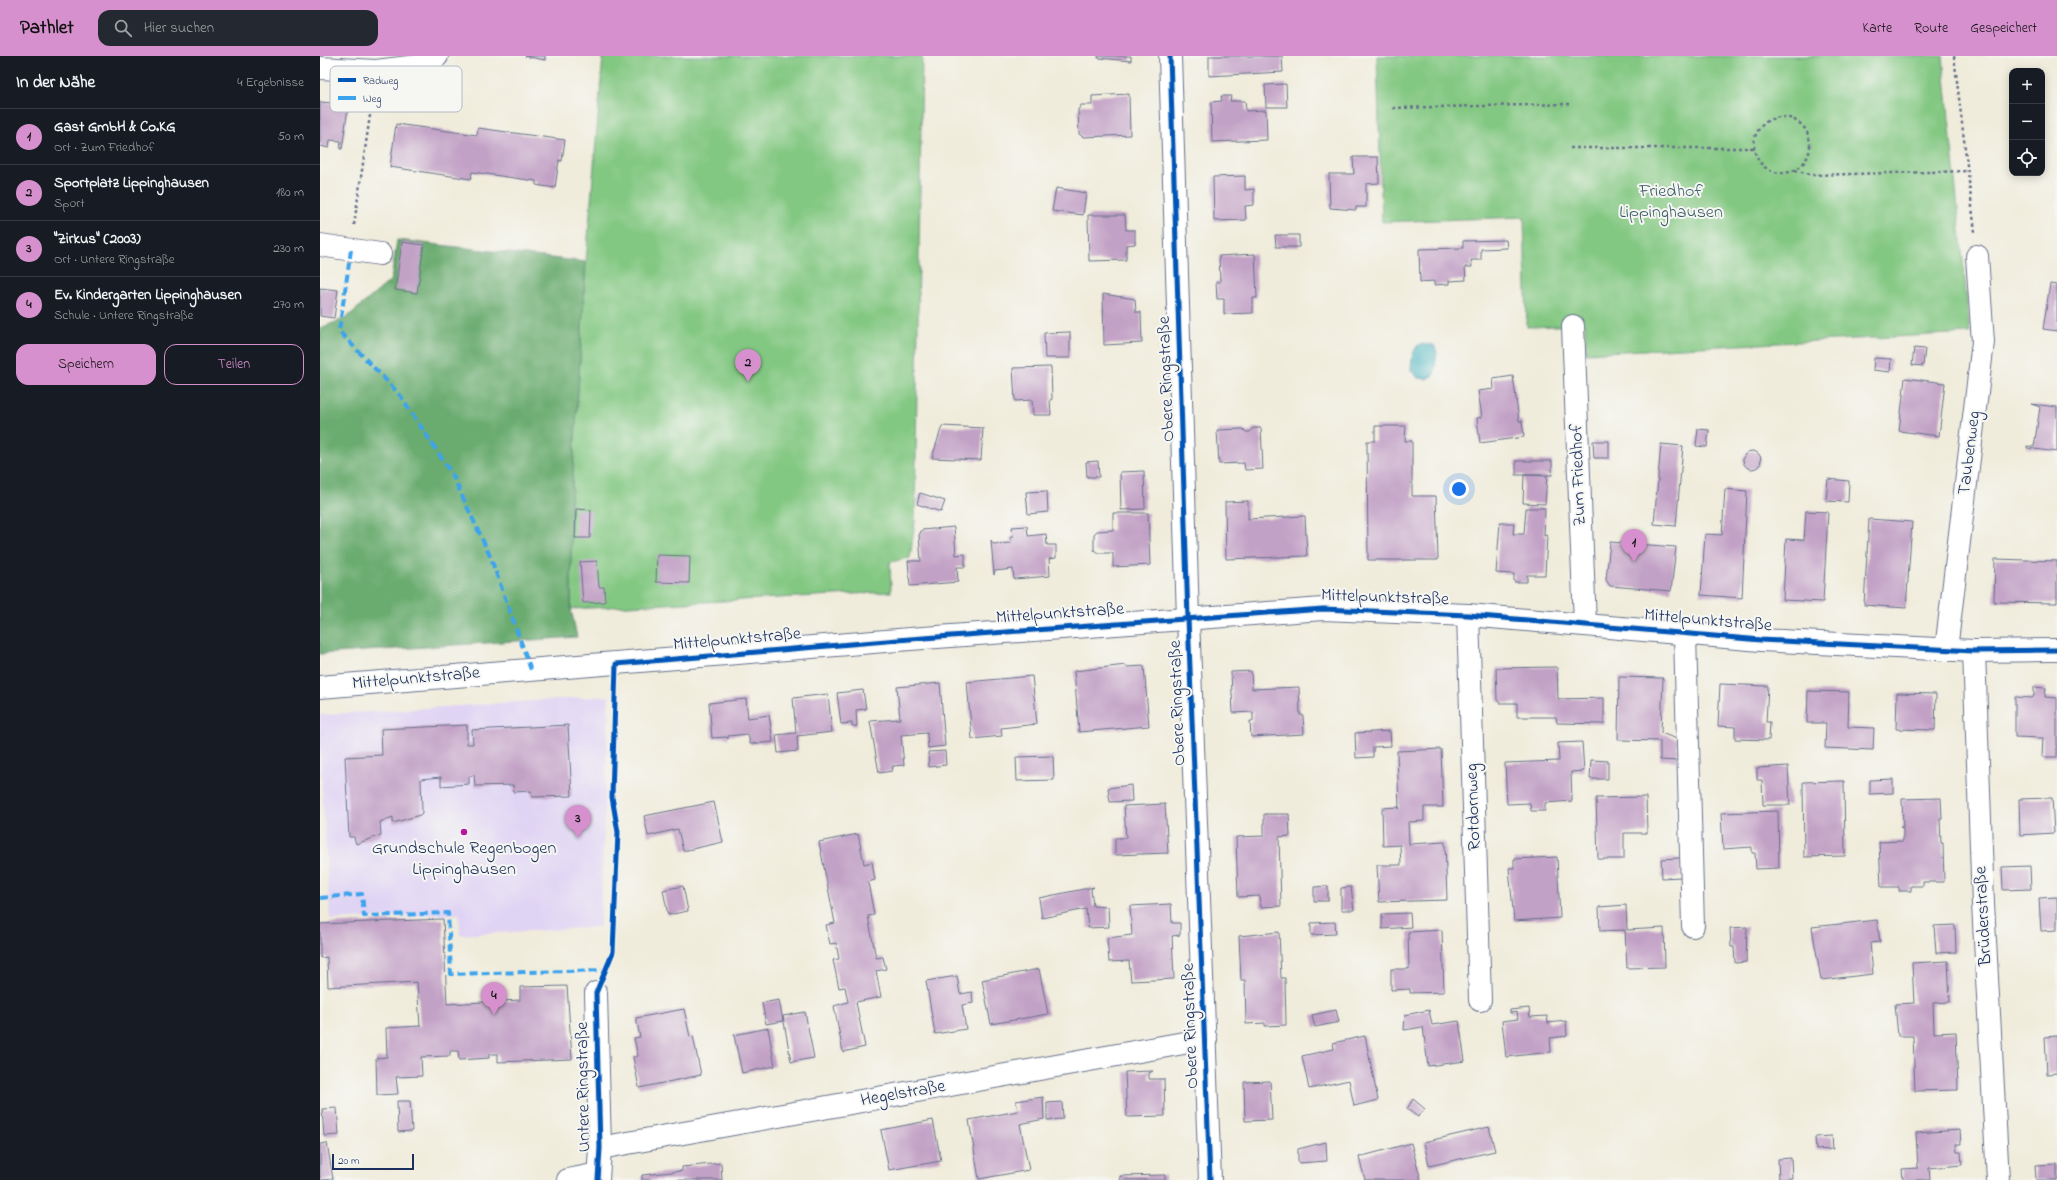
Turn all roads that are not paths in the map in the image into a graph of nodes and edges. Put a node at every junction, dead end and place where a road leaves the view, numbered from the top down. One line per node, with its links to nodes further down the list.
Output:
1 (437, 56): 3 (street)
2 (1170, 56): 11 (street, Obere Ringstraße)
3 (418, 66)
4 (320, 68): 5 (street)
5 (330, 69)
6 (320, 245): 7 (street)
7 (380, 254)
8 (1977, 256): 14 (street, Taubenweg)
9 (1573, 326): 12 (street, Zum Friedhof)
10 (1468, 615): 11 (street, Mittelpunktstraße); 12 (street, Mittelpunktstraße); 20 (street, Rotdornweg)
11 (1188, 618): 17 (street, Mittelpunktstraße); 21 (street, Obere Ringstraße)
12 (1585, 624): 13 (street, Mittelpunktstraße)
13 (1685, 635): 14 (street, Mittelpunktstraße); 18 (street, Mittelpunktstraße)
14 (1946, 650): 16 (street, Mittelpunktstraße)
15 (2057, 650): 16 (street, Mittelpunktstraße)
16 (1974, 651): 26 (street, Brüderstraße)
17 (320, 687)
18 (1693, 926)
19 (596, 993): 22 (street, Untere Ringstraße)
20 (1480, 1000)
21 (1206, 1039): 22 (street, Hegelstraße); 25 (street, Obere Ringstraße)
22 (600, 1148): 23 (street, Untere Ringstraße)
23 (598, 1177): 24 (street)
24 (568, 1180)
25 (1210, 1180)
26 (1998, 1180)

